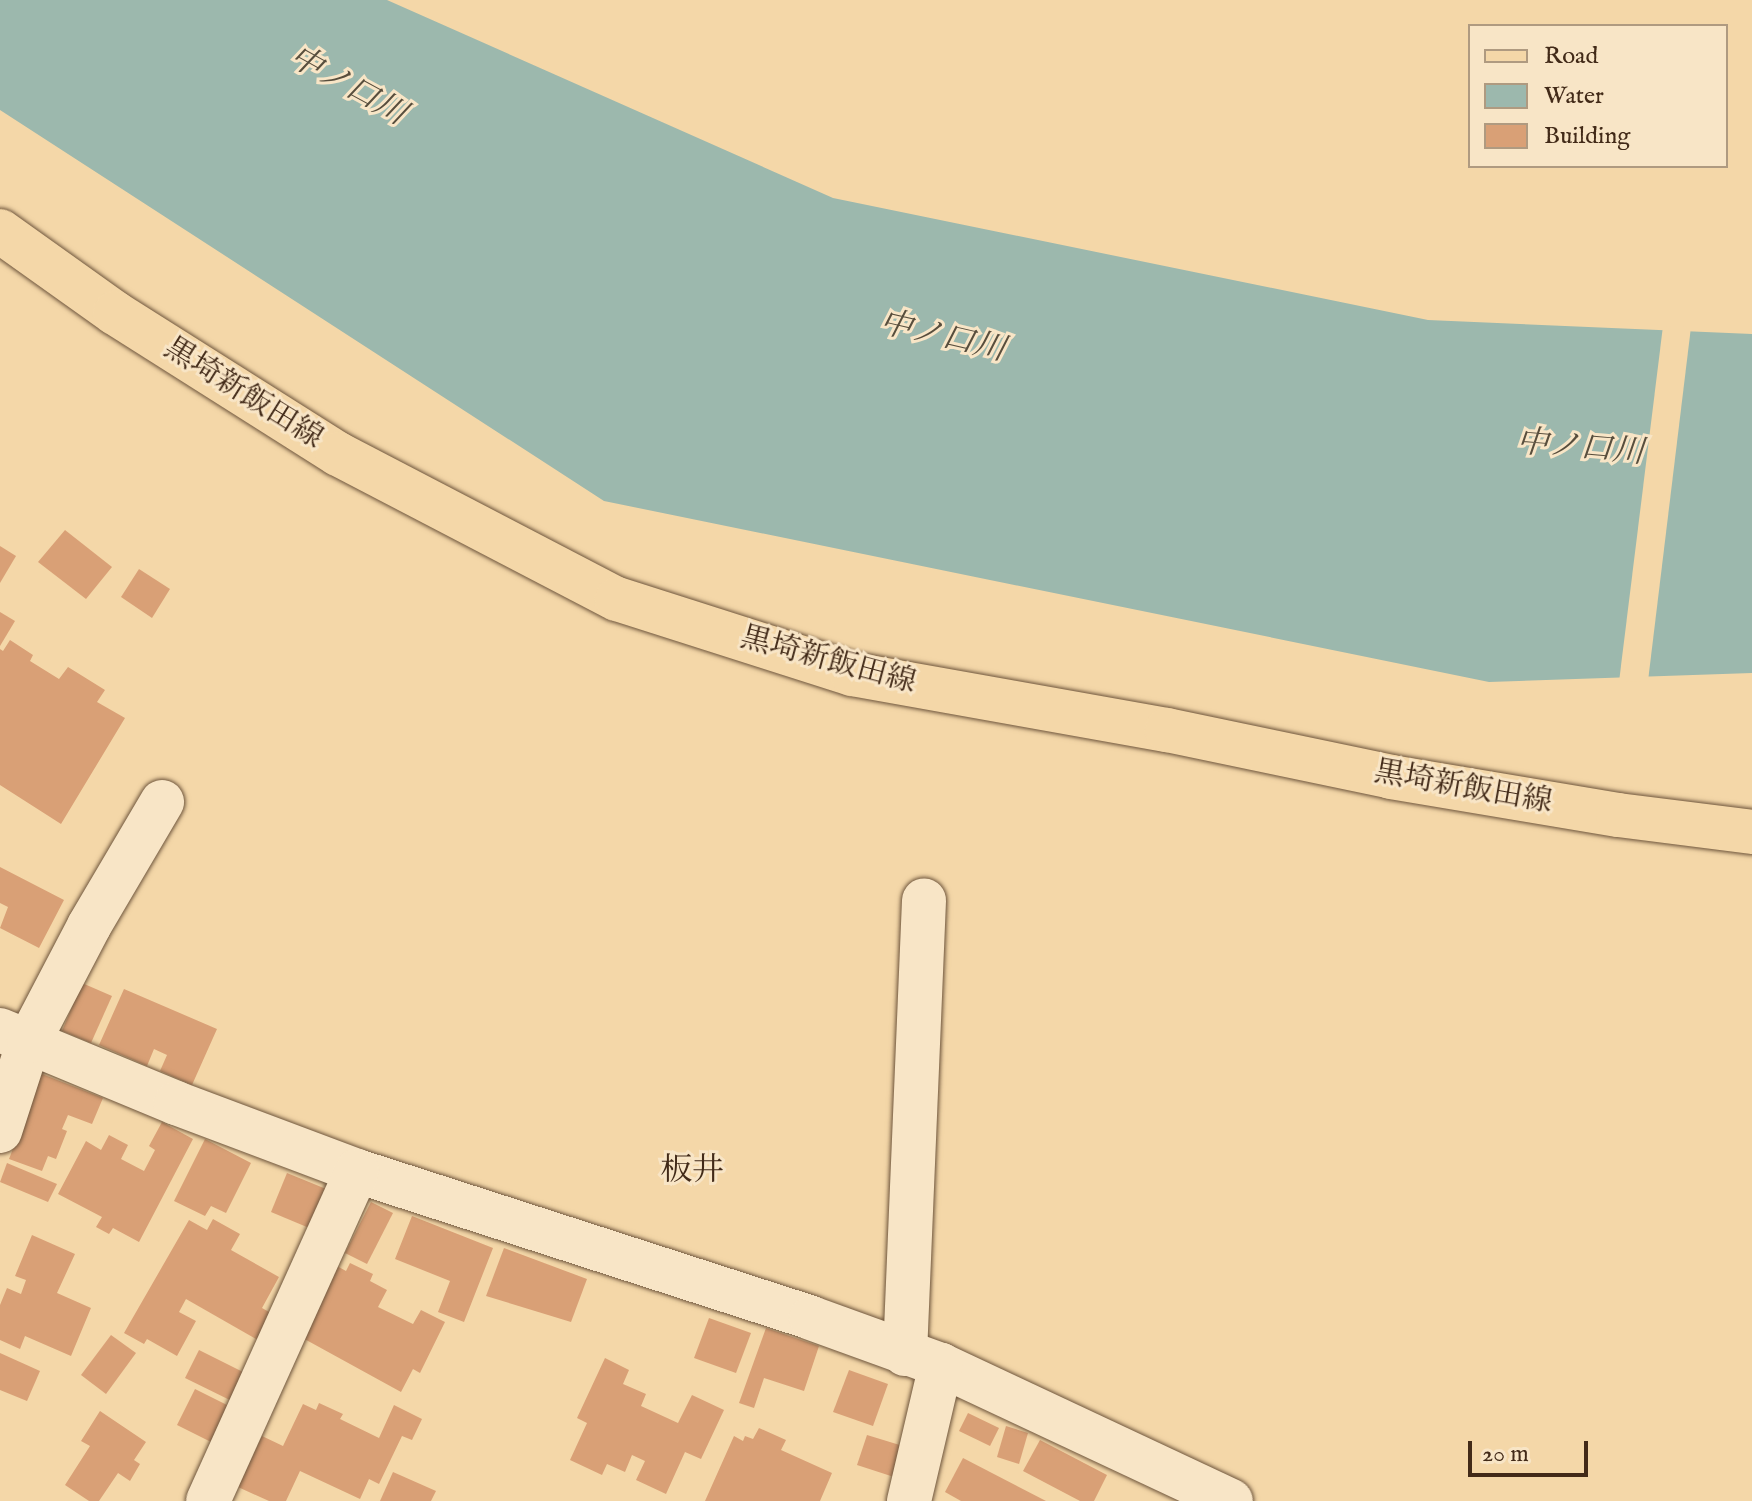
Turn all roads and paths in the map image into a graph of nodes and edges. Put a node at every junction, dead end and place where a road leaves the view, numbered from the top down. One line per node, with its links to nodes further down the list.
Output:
1 (0, 231): 3 (main road, 黒埼新飯田線)
2 (162, 802): 5 (street)
3 (1752, 832)
4 (924, 900): 8 (street)
5 (14, 1035): 6 (street); 7 (street)
6 (0, 1131)
7 (357, 1171): 8 (street); 9 (street)
8 (923, 1360): 10 (street); 11 (street)
9 (208, 1501)
10 (909, 1501)
11 (1231, 1501)

